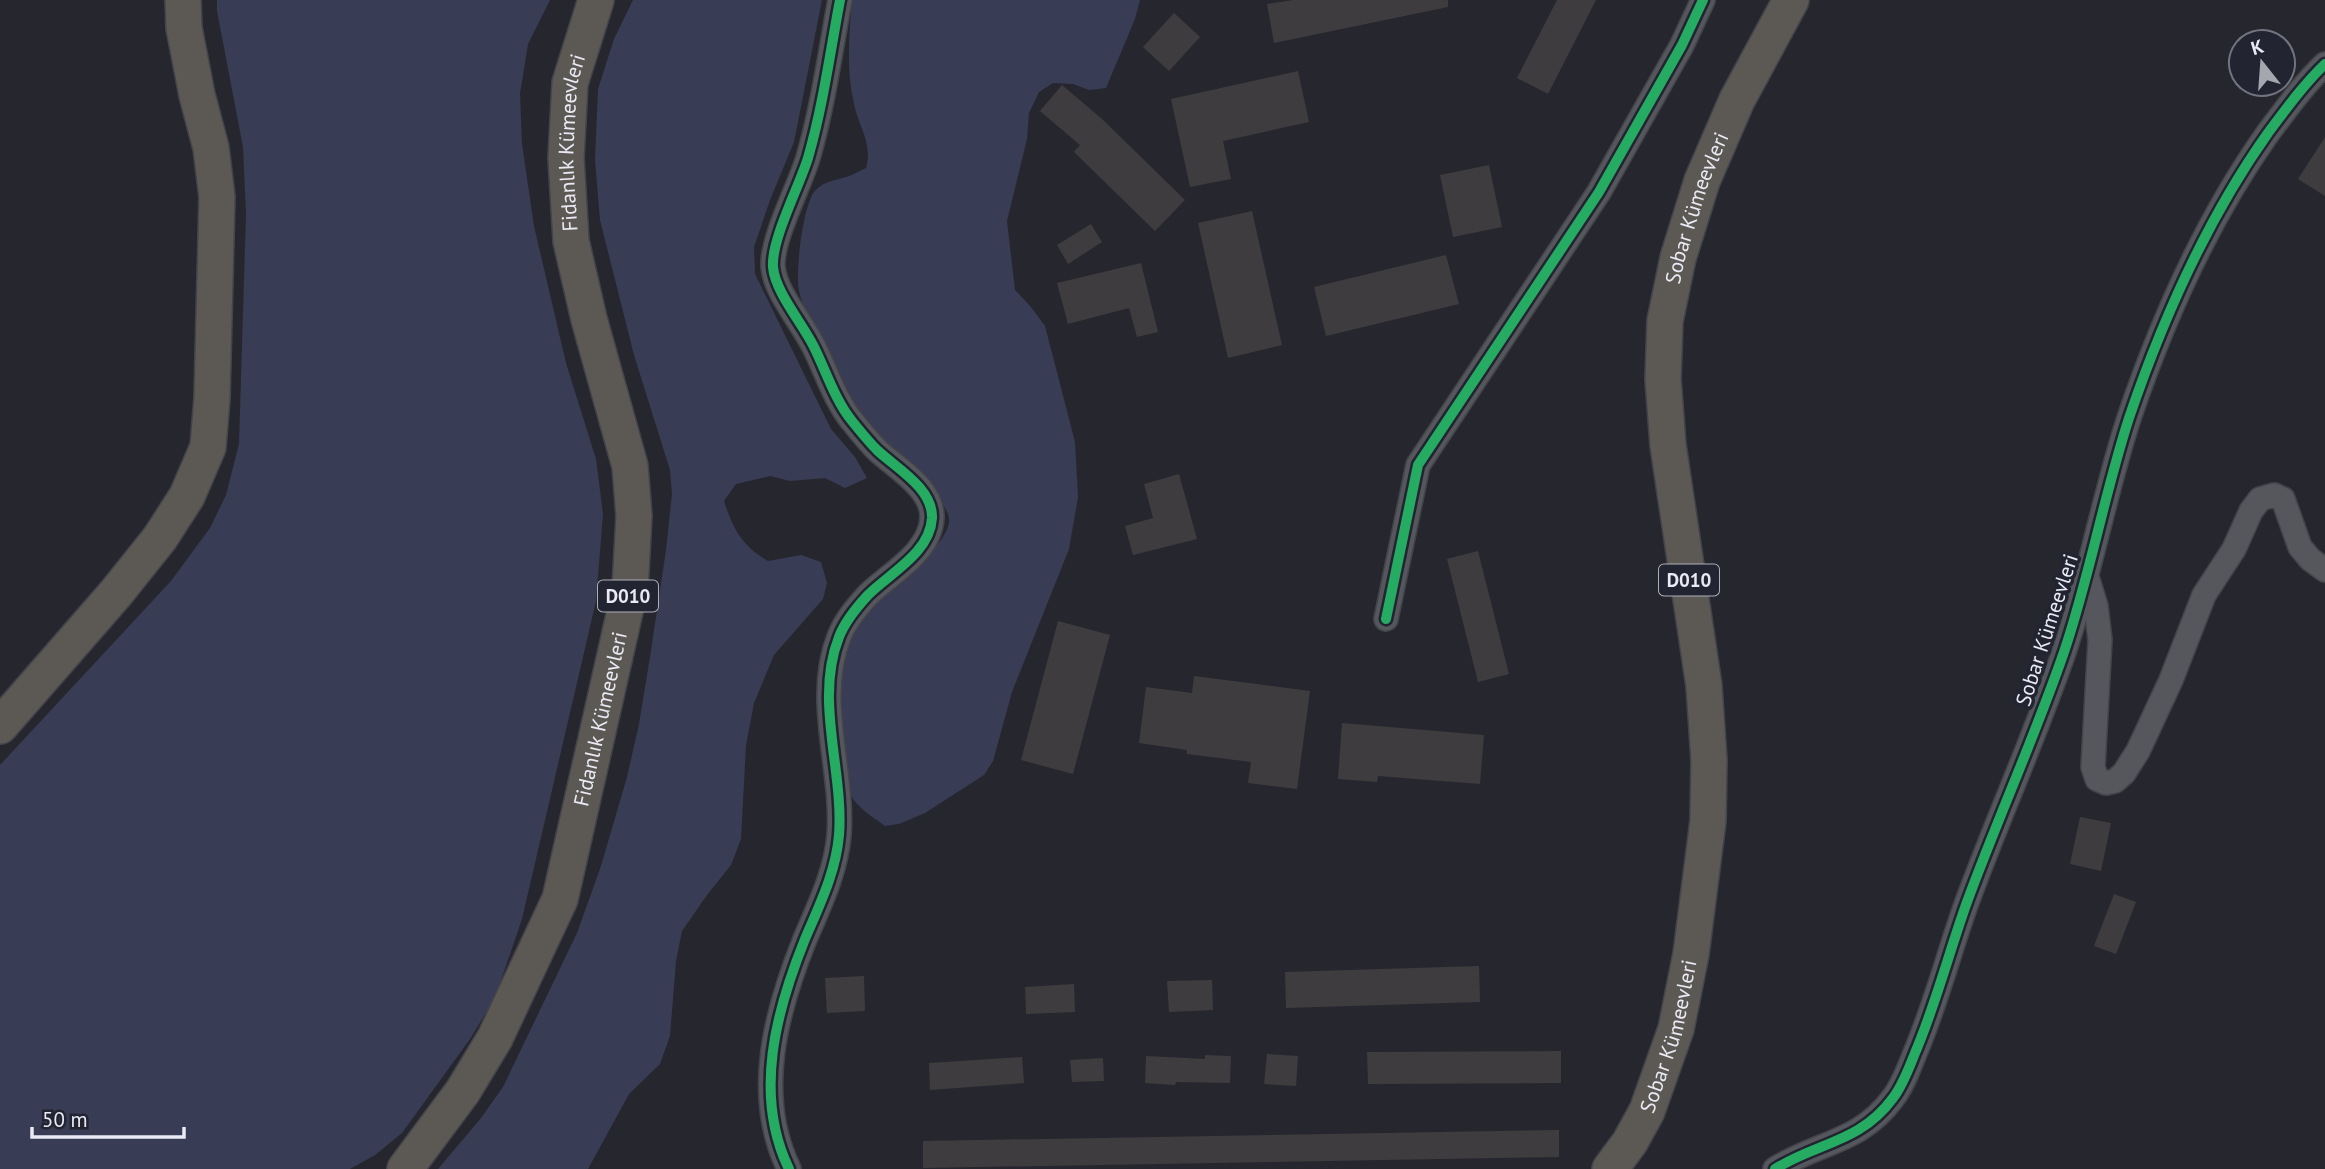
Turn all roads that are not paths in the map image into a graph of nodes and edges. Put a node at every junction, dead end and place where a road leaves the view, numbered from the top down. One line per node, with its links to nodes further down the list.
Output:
1 (183, 0): 10 (main road)
2 (596, 0): 11 (main road, Fidanlık Kümeevleri / D010)
3 (840, 0): 12 (street)
4 (1703, 0): 9 (street)
5 (1791, 0): 13 (main road, Sobar Kümeevleri / D010)
6 (2325, 64): 8 (street, Sobar Kümeevleri)
7 (2325, 570): 8 (street, Sobar Kümeevleri)
8 (2087, 576): 14 (street, Sobar Kümeevleri)
9 (1386, 619)
10 (0, 726)
11 (404, 1165)
12 (789, 1169)
13 (1610, 1169)
14 (1774, 1169)

